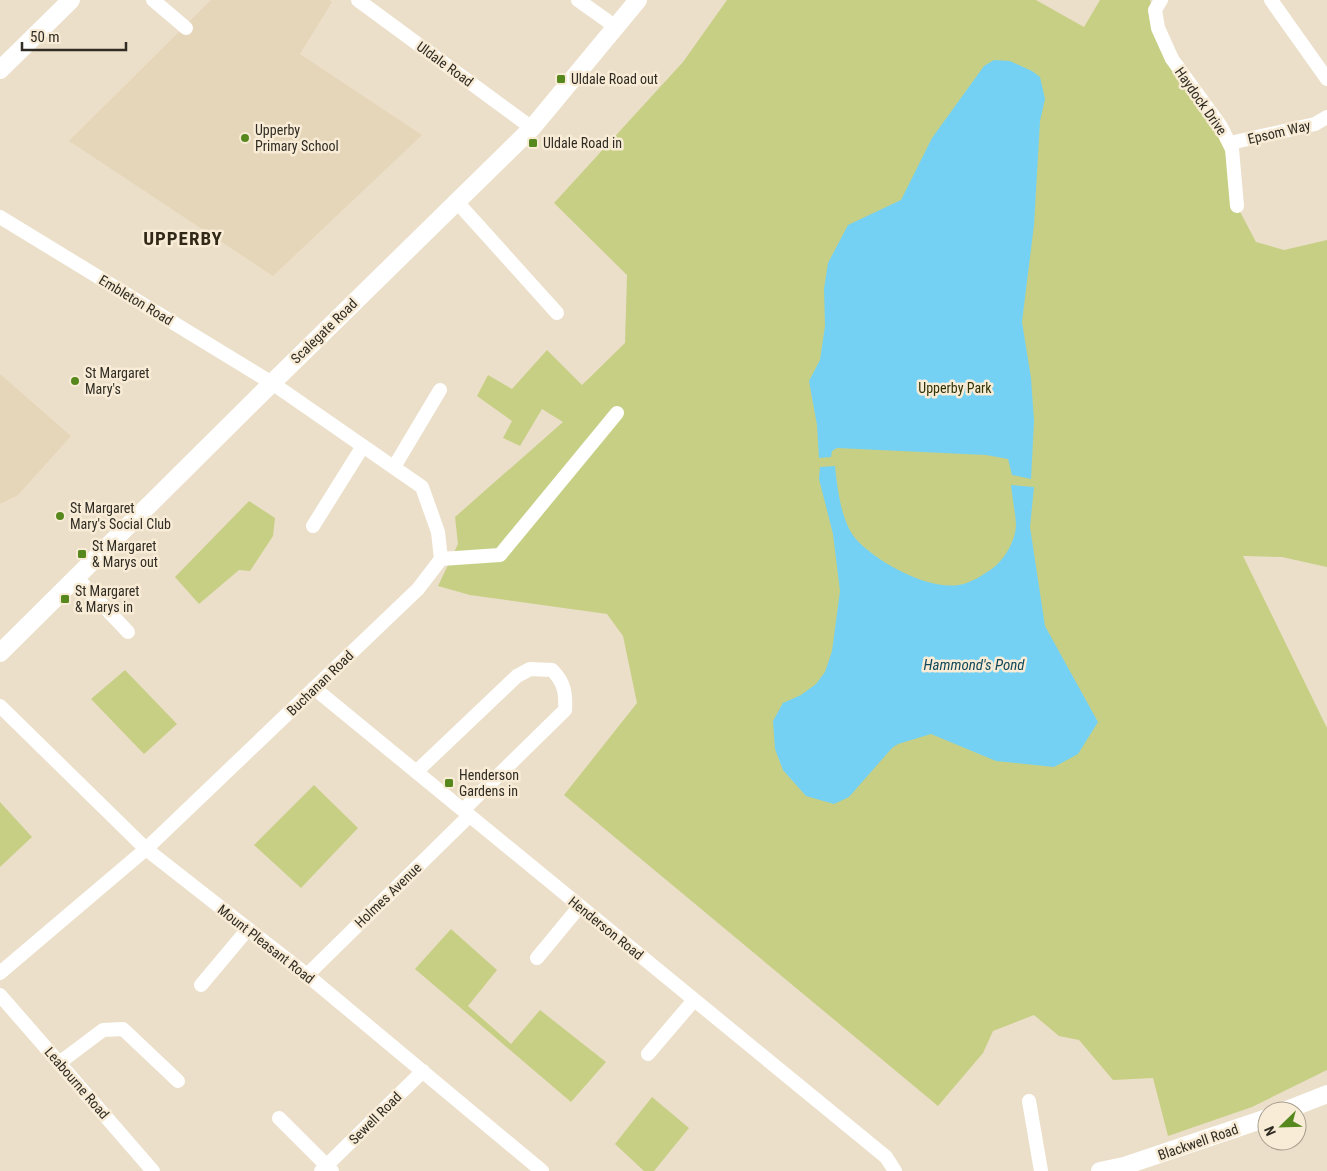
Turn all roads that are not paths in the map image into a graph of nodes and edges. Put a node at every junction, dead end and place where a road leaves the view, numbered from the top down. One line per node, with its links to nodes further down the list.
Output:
1 (71, 0): 10 (street)
2 (153, 0): 9 (street)
3 (358, 0): 13 (street, Uldale Road)
4 (578, 0): 8 (street)
5 (638, 0): 8 (street, Scalegate Road)
6 (1160, 0): 14 (street, Haydock Drive)
7 (1271, 0): 11 (street)
8 (616, 27): 13 (street, Scalegate Road)
9 (186, 28)
10 (0, 70)
11 (1327, 79)
12 (1327, 117): 14 (street, Epsom Way)
13 (532, 128): 15 (street, Scalegate Road)
14 (1230, 143): 16 (street, Haydock Drive)
15 (456, 202): 18 (street); 19 (street, Scalegate Road)
16 (1237, 206)
17 (0, 218): 19 (street, Embleton Road)
18 (557, 313)
19 (272, 383): 22 (street); 26 (street, Scalegate Road)
20 (440, 390): 23 (street)
21 (617, 413): 25 (street)
22 (363, 446): 23 (street); 24 (street)
23 (394, 467): 25 (street)
24 (314, 526)
25 (441, 559): 29 (street, Buchanan Road)
26 (77, 578): 27 (street); 28 (street, Scalegate Road)
27 (128, 632)
28 (0, 653)
29 (314, 688): 31 (street, Henderson Road); 33 (street, Buchanan Road)
30 (0, 706): 33 (street, Mount Pleasant Road)
31 (416, 772): 32 (street, Henderson Road); 32 (street, Holmes Avenue)
32 (466, 813): 34 (street, Henderson Road); 38 (street, Holmes Avenue)
33 (146, 849): 35 (street, Mount Pleasant Road); 37 (street, Buchanan Road)
34 (580, 906): 36 (street); 41 (street, Henderson Road)
35 (248, 929): 38 (street, Mount Pleasant Road); 39 (street)
36 (537, 958)
37 (0, 973)
38 (307, 975): 44 (street, Mount Pleasant Road)
39 (201, 985)
40 (0, 995): 43 (street, Leabourne Road)
41 (694, 1000): 42 (street); 55 (street, Henderson Road)
42 (648, 1054)
43 (59, 1062): 45 (street); 53 (street, Leabourne Road)
44 (422, 1071): 51 (street, Sewell Road); 54 (street, Mount Pleasant Road)
45 (178, 1081)
46 (1327, 1094): 48 (street)
47 (1029, 1101): 56 (street)
48 (1307, 1102)
49 (278, 1118): 51 (street, Sewell Road)
50 (1257, 1122): 52 (street, Blackwell Road)
51 (327, 1169)
52 (1125, 1169): 57 (street, Blackwell Road)
53 (153, 1171)
54 (542, 1171)
55 (895, 1171)
56 (1041, 1171)
57 (1100, 1171)

